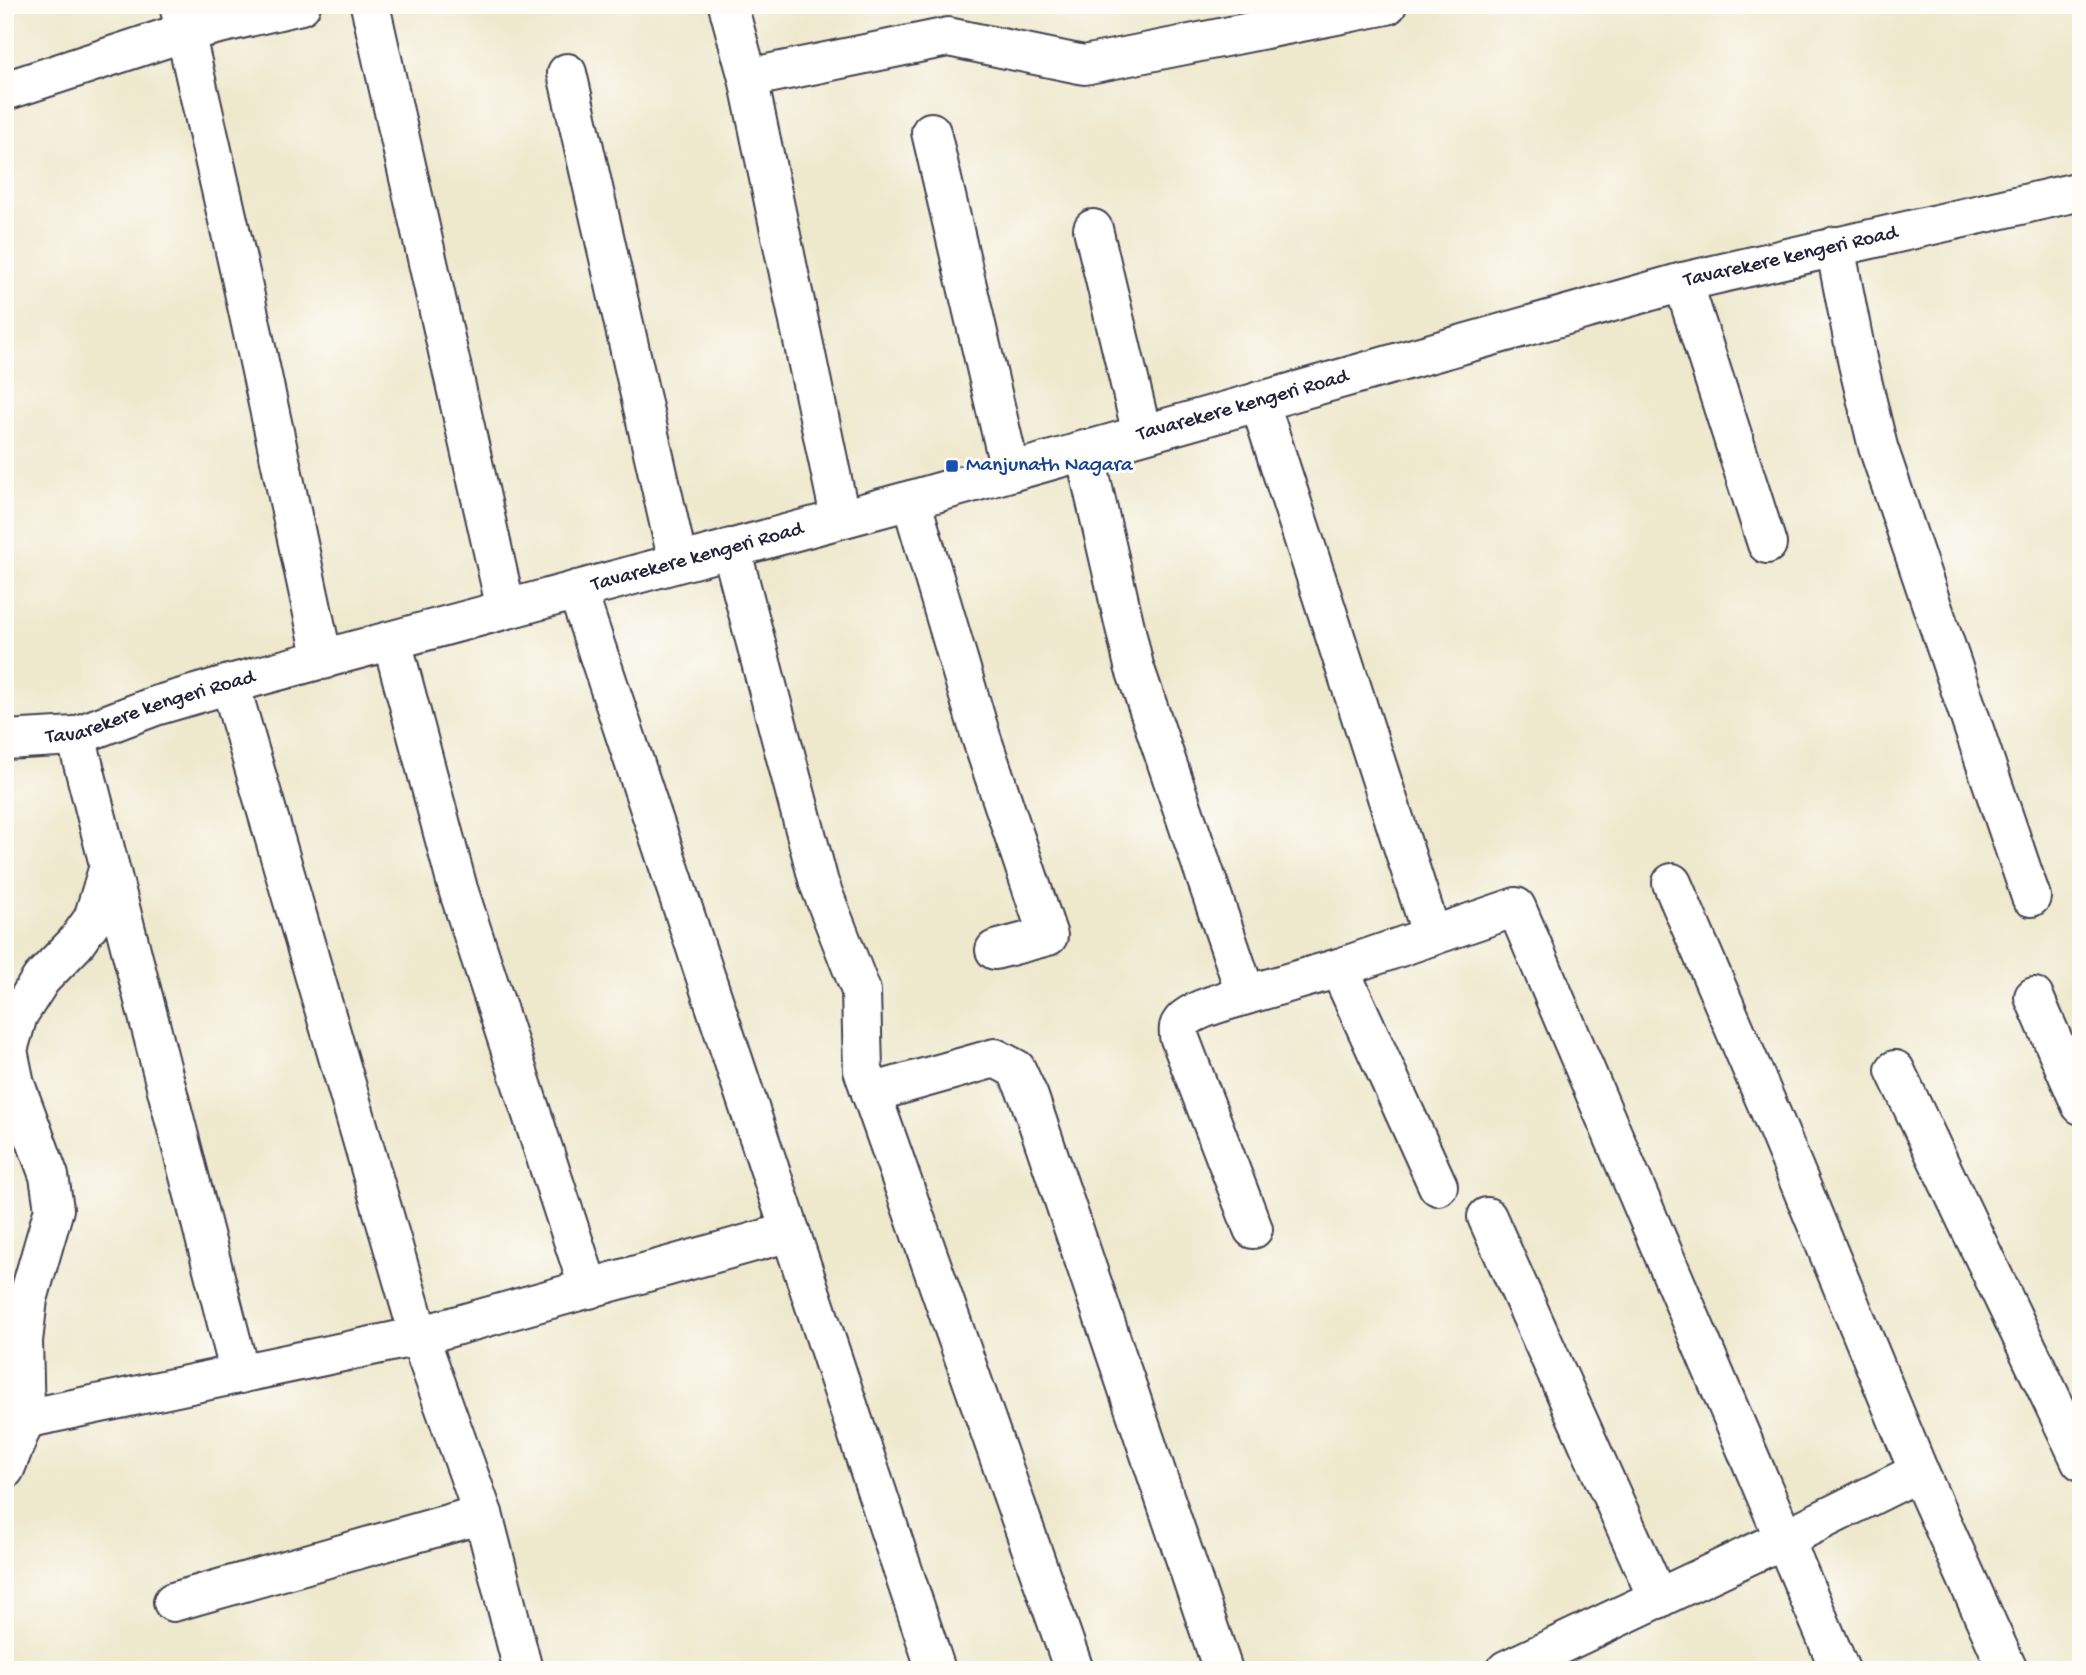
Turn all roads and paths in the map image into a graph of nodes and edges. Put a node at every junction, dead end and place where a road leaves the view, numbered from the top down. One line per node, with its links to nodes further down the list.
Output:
1 (301, 5): 5 (street)
2 (370, 5): 24 (street)
3 (728, 5): 7 (street)
4 (1387, 5): 7 (street)
5 (181, 19): 8 (street); 26 (street)
6 (567, 73): 22 (street)
7 (748, 78): 19 (street)
8 (5, 91)
9 (931, 132): 17 (street)
10 (2081, 191): 12 (street, Tavarekere kengeri Road)
11 (1093, 229): 15 (street)
12 (1835, 246): 13 (street, Tavarekere kengeri Road); 32 (street)
13 (1683, 282): 14 (street, Tavarekere kengeri Road); 20 (street)
14 (1259, 401): 15 (street, Tavarekere kengeri Road); 33 (street)
15 (1142, 434): 16 (street, Tavarekere kengeri Road)
16 (1084, 449): 17 (street, Tavarekere kengeri Road); 36 (street)
17 (1010, 470): 18 (street, Tavarekere kengeri Road)
18 (911, 500): 19 (street, Tavarekere kengeri Road); 34 (street)
19 (839, 517): 21 (street, Tavarekere kengeri Road)
20 (1767, 544)
21 (731, 548): 22 (street, Tavarekere kengeri Road); 39 (street)
22 (678, 562): 23 (street, Tavarekere kengeri Road)
23 (577, 590): 24 (street, Tavarekere kengeri Road); 44 (street)
24 (506, 609): 25 (street, Tavarekere kengeri Road)
25 (391, 641): 26 (street, Tavarekere kengeri Road); 45 (street)
26 (323, 660): 27 (street, Tavarekere kengeri Road)
27 (230, 684): 28 (street, Tavarekere kengeri Road); 46 (street)
28 (76, 736): 29 (street, Tavarekere kengeri Road); 30 (street)
29 (5, 740)
30 (109, 866): 47 (street); 48 (street)
31 (1672, 883): 51 (street)
32 (2031, 897)
33 (1432, 936): 35 (street); 53 (street)
34 (995, 950)
35 (1339, 968): 36 (street); 41 (street)
36 (1246, 995): 43 (street)
37 (2034, 997): 40 (street)
38 (1895, 1070): 49 (street)
39 (872, 1093): 58 (street); 59 (street)
40 (2081, 1105)
41 (1438, 1186)
42 (1487, 1217): 54 (street)
43 (1253, 1229)
44 (790, 1232): 45 (street); 57 (street)
45 (589, 1289): 46 (street)
46 (419, 1336): 47 (street); 52 (street)
47 (240, 1374): 48 (street)
48 (25, 1419): 50 (street)
49 (2081, 1461)
50 (5, 1469)
51 (1919, 1472): 53 (street); 62 (street)
52 (482, 1514): 55 (street); 56 (street)
53 (1784, 1539): 54 (street); 61 (street)
54 (1658, 1599): 60 (street)
55 (173, 1602)
56 (523, 1670)
57 (936, 1670)
58 (1074, 1670)
59 (1223, 1670)
60 (1506, 1670)
61 (1840, 1670)
62 (2008, 1670)

